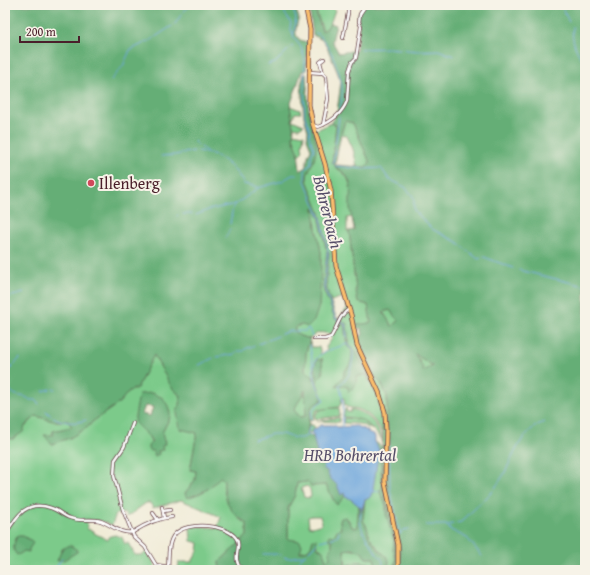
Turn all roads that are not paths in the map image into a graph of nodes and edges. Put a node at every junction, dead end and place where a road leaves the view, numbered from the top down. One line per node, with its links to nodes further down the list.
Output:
1 (305, 5): 6 (main road)
2 (348, 5): 4 (street)
3 (366, 5): 9 (street)
4 (343, 38)
5 (324, 59): 7 (street)
6 (309, 72): 7 (street); 8 (main road)
7 (323, 73): 9 (street)
8 (312, 125): 9 (street); 10 (main road)
9 (322, 126)
10 (350, 309): 11 (street); 26 (main road)
11 (314, 339)
12 (133, 423): 20 (street)
13 (162, 507): 15 (street)
14 (170, 510): 15 (street)
15 (163, 511): 18 (street)
16 (153, 513): 19 (street)
17 (172, 517): 18 (street)
18 (164, 518): 19 (street)
19 (158, 520): 20 (street)
20 (133, 532): 21 (street); 22 (street)
21 (5, 535)
22 (156, 565): 23 (street); 24 (street)
23 (168, 568): 25 (street)
24 (154, 570)
25 (242, 570)
26 (398, 570)

